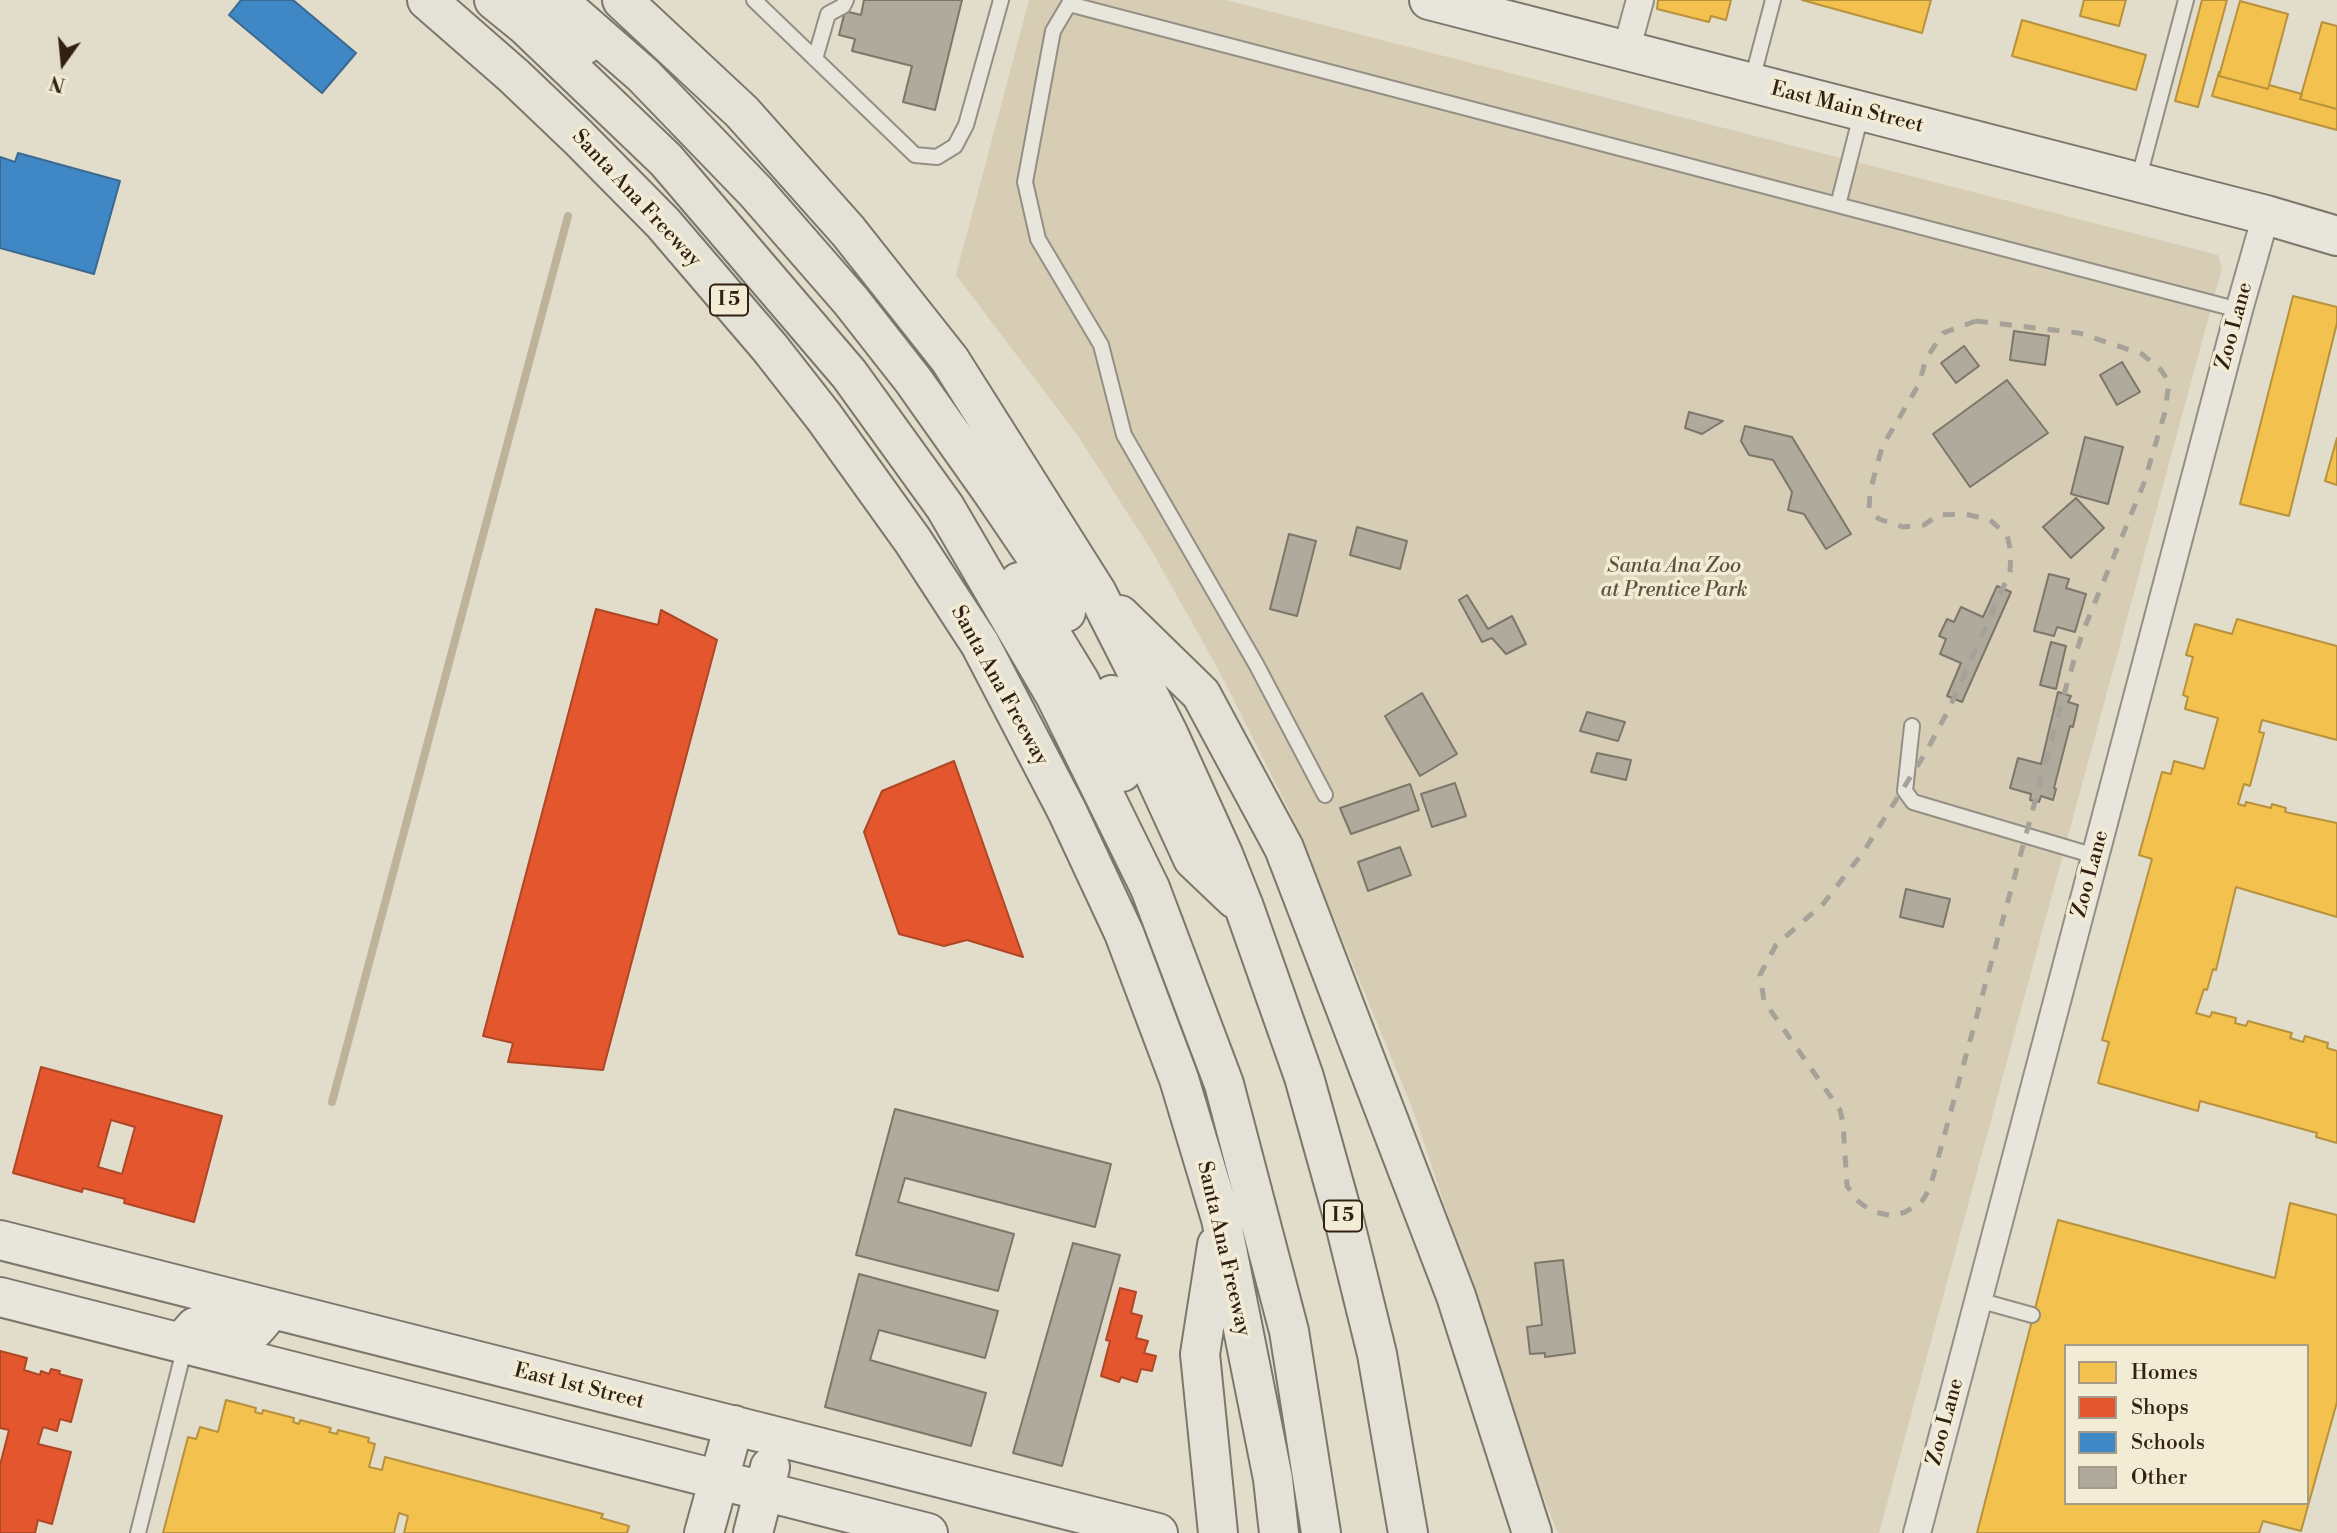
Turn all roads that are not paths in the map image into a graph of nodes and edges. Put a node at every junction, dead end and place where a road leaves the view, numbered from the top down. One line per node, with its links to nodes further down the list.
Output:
1 (426, 0): 28 (highway, Santa Ana Freeway / I 5)
2 (494, 0): 46 (highway)
3 (538, 0): 47 (highway)
4 (558, 0): 27 (highway)
5 (622, 0): 23 (highway, I 5)
6 (754, 0): 15 (lane)
7 (846, 0): 15 (lane)
8 (1001, 0): 15 (lane)
9 (1429, 0): 14 (main road, East Main Street)
10 (1640, 0): 14 (street)
11 (1773, 0): 16 (lane)
12 (2186, 0): 18 (lane)
13 (1069, 2): 19 (lane); 25 (lane)
14 (1626, 51): 16 (main road, East Main Street)
15 (815, 59)
16 (1751, 83): 17 (main road, East Main Street)
17 (1862, 111): 18 (main road, East Main Street); 19 (lane)
18 (2137, 182): 20 (main road, East Main Street)
19 (1838, 205): 22 (lane)
20 (2266, 215): 21 (main road, East Main Street); 22 (street, Zoo Lane)
21 (2337, 236)
22 (2239, 310): 26 (street, Zoo Lane)
23 (1097, 593): 27 (highway, I 5); 49 (highway)
24 (1912, 726): 26 (lane)
25 (1325, 794)
26 (2095, 856): 31 (street, Zoo Lane)
27 (1244, 907): 48 (highway, I 5)
28 (1221, 1219): 44 (highway); 45 (highway, Santa Ana Freeway / I 5)
29 (0, 1241): 32 (main road, East 1st Street)
30 (0, 1297): 34 (main road)
31 (1978, 1300): 33 (lane); 50 (street, Zoo Lane)
32 (267, 1308): 34 (main road); 35 (main road, East 1st Street)
33 (2032, 1315)
34 (185, 1344): 37 (main road); 39 (lane)
35 (734, 1425): 36 (main road, East 1st Street); 37 (main road)
36 (778, 1437): 38 (main road); 43 (main road, East 1st Street)
37 (719, 1480): 38 (main road); 40 (main road)
38 (764, 1491): 41 (main road); 42 (main road)
39 (138, 1533)
40 (704, 1533)
41 (753, 1533)
42 (928, 1533)
43 (1158, 1533)
44 (1218, 1533)
45 (1279, 1533)
46 (1321, 1533)
47 (1346, 1533)
48 (1408, 1533)
49 (1532, 1533)
50 (1917, 1533)

